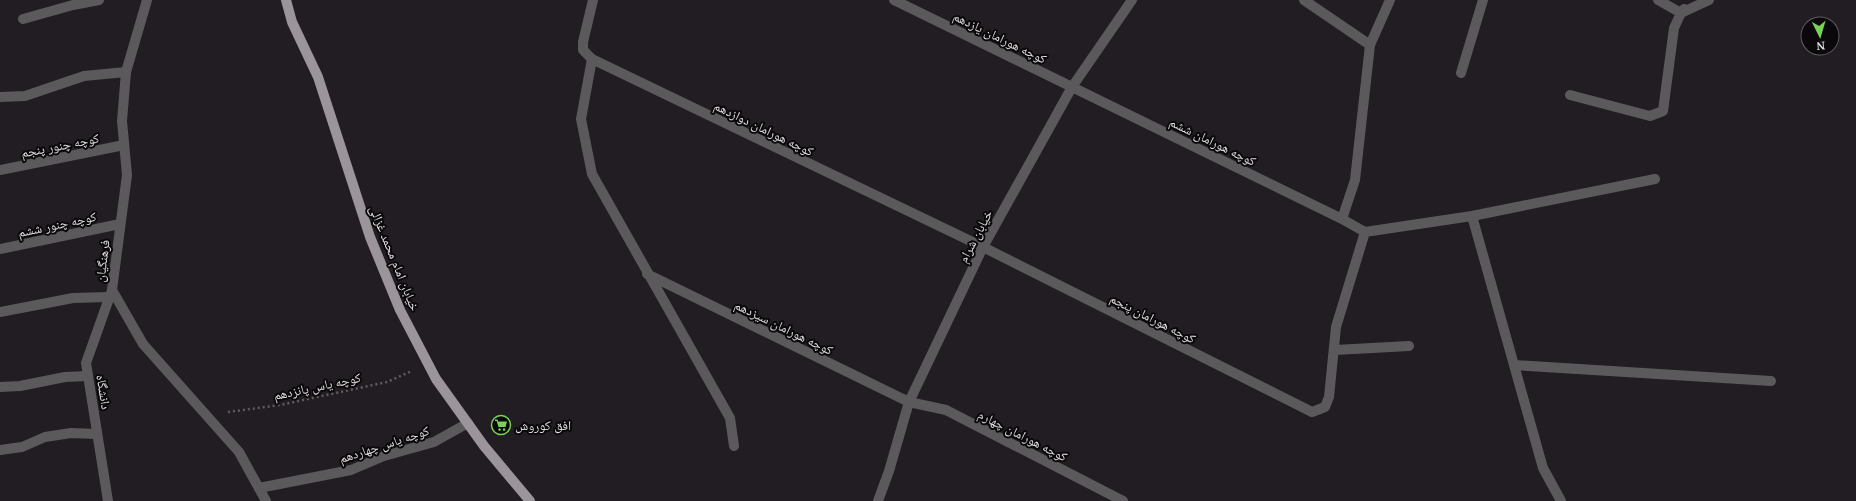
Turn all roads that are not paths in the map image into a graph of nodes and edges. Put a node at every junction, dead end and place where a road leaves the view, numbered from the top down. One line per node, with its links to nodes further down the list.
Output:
1 (98, 0): 14 (street)
2 (146, 0): 17 (street, فرهنگیان)
3 (286, 0): 41 (main road, خیابان امام محمد غزالی)
4 (593, 0): 16 (street)
5 (894, 0): 19 (street, کوچه هورامان يازدهم)
6 (1132, 0): 19 (street, خیابان شرام)
7 (1304, 0): 15 (street)
8 (1390, 0): 15 (street)
9 (1483, 0): 18 (street)
10 (1658, 0): 13 (street)
11 (1693, 0): 13 (street)
12 (1709, 0): 13 (street)
13 (1681, 13): 20 (street)
14 (23, 19)
15 (1370, 45): 26 (street)
16 (592, 59): 29 (street, کوچه هورامان دوازدهم); 31 (street)
17 (126, 72): 21 (street); 22 (street, فرهنگیان)
18 (1461, 73)
19 (1072, 87): 26 (street, کوچه هورامان ششم); 29 (street, خیابان شرام)
20 (1570, 95)
21 (0, 97)
22 (124, 146): 23 (street, کوچه چنور پنجم); 27 (street, فرهنگیان)
23 (0, 170)
24 (1654, 179): 25 (street)
25 (1472, 216): 28 (street); 36 (street)
26 (1342, 219): 28 (street, کوچه هورامان ششم)
27 (120, 224): 30 (street, کوچه چنور ششم); 32 (street, فرهنگیان)
28 (1365, 232): 35 (street)
29 (983, 247): 35 (street, کوچه هورامان پنجم); 40 (street, خیابان شرام)
30 (0, 250)
31 (647, 274): 40 (street, کوچه هورامان سيزدهم); 43 (street)
32 (110, 294): 33 (street); 37 (street, دانشگاه); 45 (street, فرهنگیان)
33 (0, 312)
34 (1409, 346): 35 (street)
35 (1335, 350)
36 (1514, 365): 38 (street); 51 (street)
37 (88, 376): 39 (street); 42 (street, دانشگاه)
38 (1771, 381)
39 (0, 387)
40 (909, 402): 49 (street, خیابان شرام); 50 (street, کوچه هورامان چهارم)
41 (468, 424): 45 (street, کوچه یاس چهاردهم); 48 (main road, خیابان امام محمد غزالی)
42 (97, 434): 44 (street); 46 (street, دانشگاه)
43 (734, 446)
44 (0, 450)
45 (259, 488): 47 (street, فرهنگیان)
46 (108, 501)
47 (266, 501)
48 (530, 501)
49 (878, 501)
50 (1122, 501)
51 (1561, 501)

